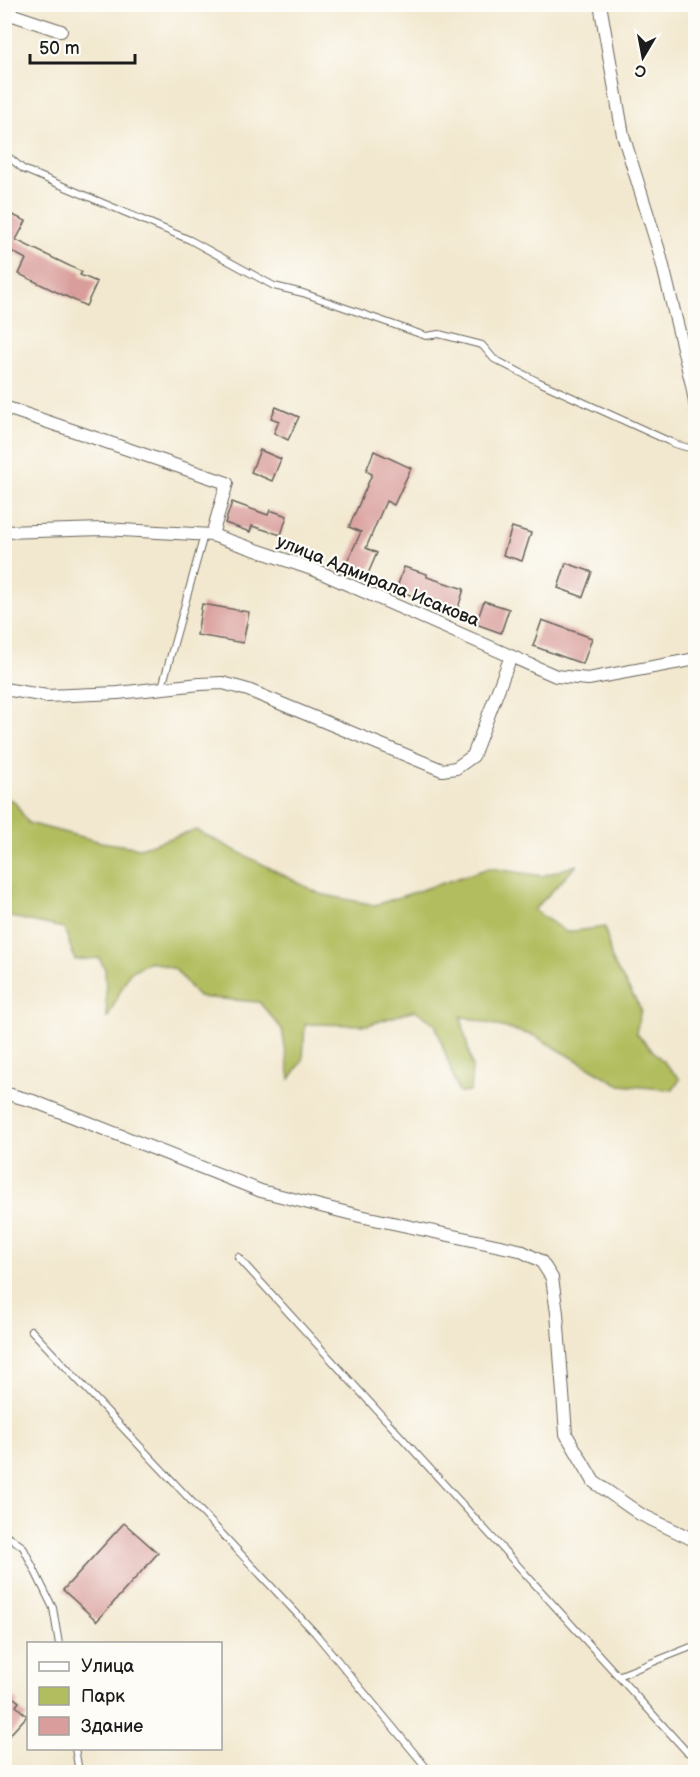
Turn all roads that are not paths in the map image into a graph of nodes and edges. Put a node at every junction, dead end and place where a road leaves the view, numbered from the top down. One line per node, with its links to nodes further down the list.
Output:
1 (600, 4): 6 (street)
2 (4, 12): 3 (street)
3 (61, 31)
4 (4, 153): 7 (lane)
5 (4, 407): 9 (street)
6 (696, 408)
7 (696, 450)
8 (4, 532): 9 (street, улица Адмирала Исакова)
9 (208, 535): 10 (street, улица Адмирала Исакова); 12 (lane)
10 (511, 656): 11 (street, улица Адмирала Исакова); 12 (street)
11 (696, 659)
12 (162, 688): 13 (street)
13 (4, 689)
14 (4, 1093): 18 (street)
15 (238, 1257): 21 (lane)
16 (31, 1330): 25 (lane)
17 (4, 1533): 19 (lane)
18 (696, 1541)
19 (58, 1642)
20 (696, 1645): 21 (lane)
21 (618, 1676): 23 (lane)
22 (75, 1750): 24 (lane)
23 (696, 1756)
24 (79, 1773)
25 (430, 1773)

